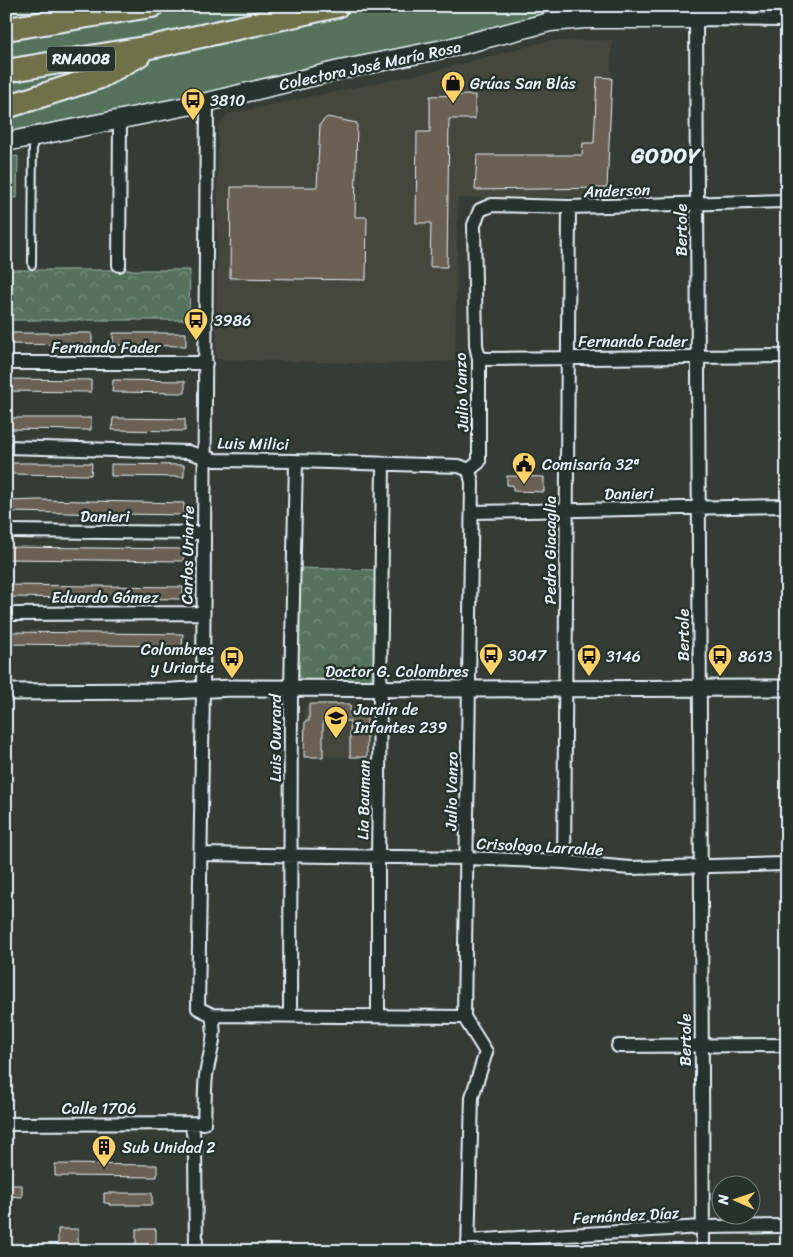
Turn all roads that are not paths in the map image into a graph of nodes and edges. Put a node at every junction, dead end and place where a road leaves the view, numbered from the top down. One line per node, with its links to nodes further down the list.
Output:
1 (152, 6): 6 (highway, RNA008)
2 (337, 6): 7 (highway, RNA008)
3 (734, 6): 4 (main road, Colectora José María Rosa)
4 (696, 19): 5 (street); 9 (main road, Colectora José María Rosa); 15 (street, Bertole)
5 (787, 20)
6 (6, 29)
7 (156, 46): 8 (highway, RNA008); 10 (highway)
8 (6, 71)
9 (207, 102): 11 (main road, Colectora José María Rosa); 25 (street, Carlos Uriarte)
10 (6, 107)
11 (120, 120): 12 (main road, Colectora José María Rosa); 19 (street)
12 (33, 137): 13 (main road, Colectora José María Rosa); 18 (lane)
13 (6, 142)
14 (787, 201): 15 (street, Anderson)
15 (697, 203): 16 (street, Anderson); 21 (street, Bertole)
16 (569, 207): 17 (street, Anderson); 22 (street, Pedro Giacaglia)
17 (480, 210): 23 (street, Julio Vanzo)
18 (32, 265)
19 (119, 265)
20 (787, 356): 21 (street, Fernando Fader)
21 (698, 357): 22 (street, Fernando Fader); 32 (street, Bertole)
22 (567, 358): 23 (street, Fernando Fader); 33 (street, Pedro Giacaglia)
23 (479, 359): 30 (street, Julio Vanzo)
24 (6, 363): 25 (street, Fernando Fader)
25 (206, 364): 27 (street, Carlos Uriarte)
26 (6, 447): 27 (street, Luis Milici)
27 (204, 457): 28 (street, Luis Milici); 36 (street, Carlos Uriarte)
28 (296, 460): 29 (street, Luis Milici); 39 (street, Luis Ouvrard)
29 (383, 464): 30 (street, Luis Milici); 43 (street, Lia Bauman)
30 (469, 470): 34 (street, Julio Vanzo)
31 (787, 506): 32 (street, Danieri)
32 (699, 508): 33 (street, Danieri); 40 (street, Bertole)
33 (566, 510): 34 (street, Danieri); 44 (street, Pedro Giacaglia)
34 (472, 512): 45 (street, Julio Vanzo)
35 (6, 531): 36 (street, Danieri)
36 (204, 533): 37 (street, Carlos Uriarte)
37 (203, 613): 38 (street, Eduardo Gómez); 42 (street, Carlos Uriarte)
38 (6, 614)
39 (291, 688): 42 (street, Doctor G. Colombres); 43 (street, Doctor G. Colombres); 48 (street, Luis Ouvrard)
40 (700, 688): 41 (street, Doctor G. Colombres); 44 (street, Doctor G. Colombres); 53 (street, Bertole)
41 (787, 688)
42 (203, 689): 46 (street, Doctor G. Colombres); 47 (street, Carlos Uriarte)
43 (380, 689): 45 (street, Doctor G. Colombres); 49 (street, Lia Bauman)
44 (565, 689): 45 (street, Doctor G. Colombres); 51 (street, Pedro Giacaglia)
45 (469, 690): 50 (street, Julio Vanzo)
46 (6, 692)
47 (201, 854): 48 (street, Crisologo Larralde); 54 (street, Carlos Uriarte)
48 (290, 855): 49 (street, Crisologo Larralde); 55 (street, Luis Ouvrard)
49 (378, 857): 50 (street, Crisologo Larralde); 56 (street, Lia Bauman)
50 (467, 858): 51 (street, Crisologo Larralde); 57 (street, Julio Vanzo)
51 (564, 862): 53 (street, Crisologo Larralde)
52 (787, 864): 53 (street, Crisologo Larralde)
53 (700, 865): 59 (street, Bertole)
54 (212, 1015): 55 (street); 62 (street)
55 (290, 1015): 56 (street)
56 (378, 1016): 57 (street)
57 (464, 1016): 65 (street)
58 (787, 1044): 59 (street)
59 (702, 1045): 60 (street); 64 (street, Bertole)
60 (618, 1046)
61 (6, 1124): 62 (street, Calle 1706)
62 (192, 1124): 66 (street)
63 (787, 1226): 64 (street, Fernández Díaz)
64 (702, 1227): 65 (street, Fernández Díaz); 67 (street, Bertole)
65 (468, 1246)
66 (196, 1251)
67 (702, 1251)

